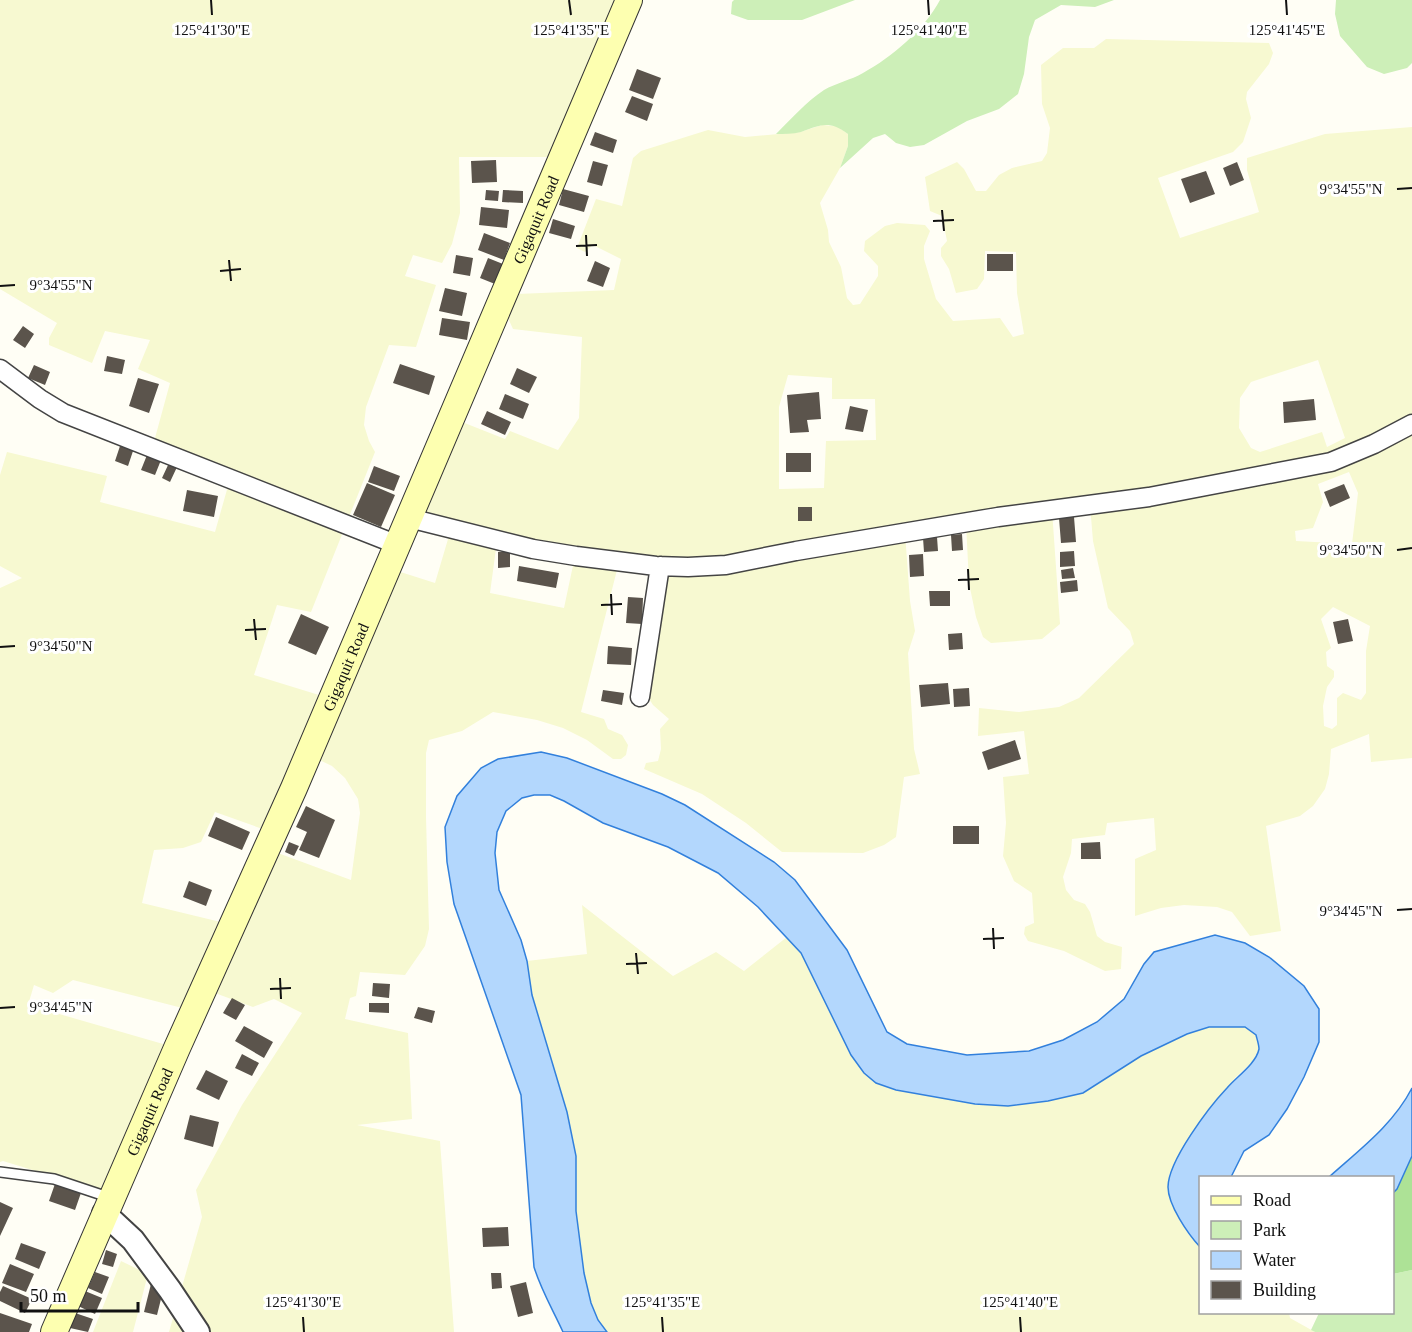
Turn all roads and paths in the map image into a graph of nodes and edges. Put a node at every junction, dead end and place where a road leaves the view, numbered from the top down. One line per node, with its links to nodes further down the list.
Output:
1 (629, 0): 4 (main road, Gigaquit Road)
2 (0, 369): 5 (street)
3 (1412, 424): 6 (street)
4 (409, 518): 5 (main road, Gigaquit Road); 6 (street)
5 (398, 545): 9 (main road, Gigaquit Road)
6 (660, 566): 7 (street)
7 (640, 697)
8 (0, 1172): 9 (lane)
9 (108, 1205): 10 (main road, Gigaquit Road); 11 (street)
10 (54, 1332)
11 (198, 1332)

